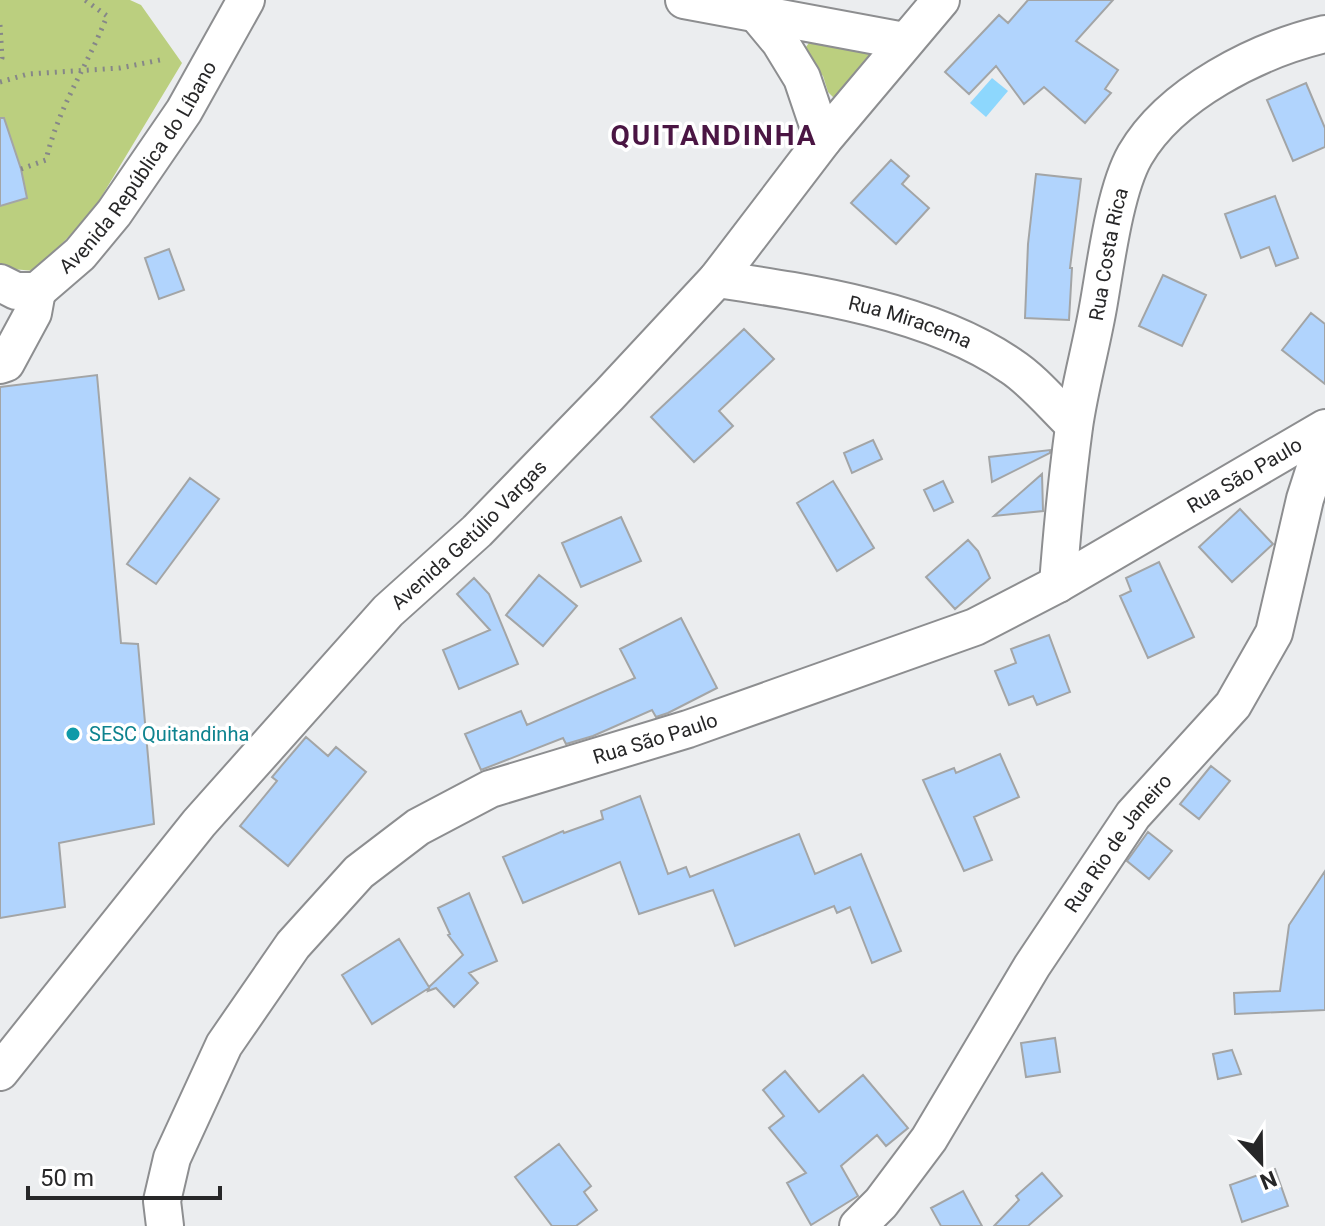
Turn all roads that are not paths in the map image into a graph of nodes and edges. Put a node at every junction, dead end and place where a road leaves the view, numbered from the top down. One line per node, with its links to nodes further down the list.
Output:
1 (246, 0): 10 (street, Avenida República do Líbano)
2 (684, 0): 4 (street)
3 (941, 0): 6 (street, Avenida Getúlio Vargas)
4 (755, 12): 6 (street); 7 (street)
5 (1325, 34): 12 (street, Rua Costa Rica)
6 (904, 41): 7 (street, Avenida Getúlio Vargas)
7 (823, 140): 8 (street, Avenida Getúlio Vargas)
8 (717, 279): 12 (street, Rua Miracema); 16 (street, Avenida Getúlio Vargas)
9 (0, 283): 10 (street)
10 (37, 291): 11 (street)
11 (0, 365)
12 (1074, 425): 15 (street, Rua Costa Rica)
13 (1325, 428): 15 (street, Rua São Paulo)
14 (1325, 437): 18 (street, Rua Rio de Janeiro)
15 (1058, 584): 17 (street, Rua São Paulo)
16 (0, 1072)
17 (165, 1226)
18 (858, 1226)

